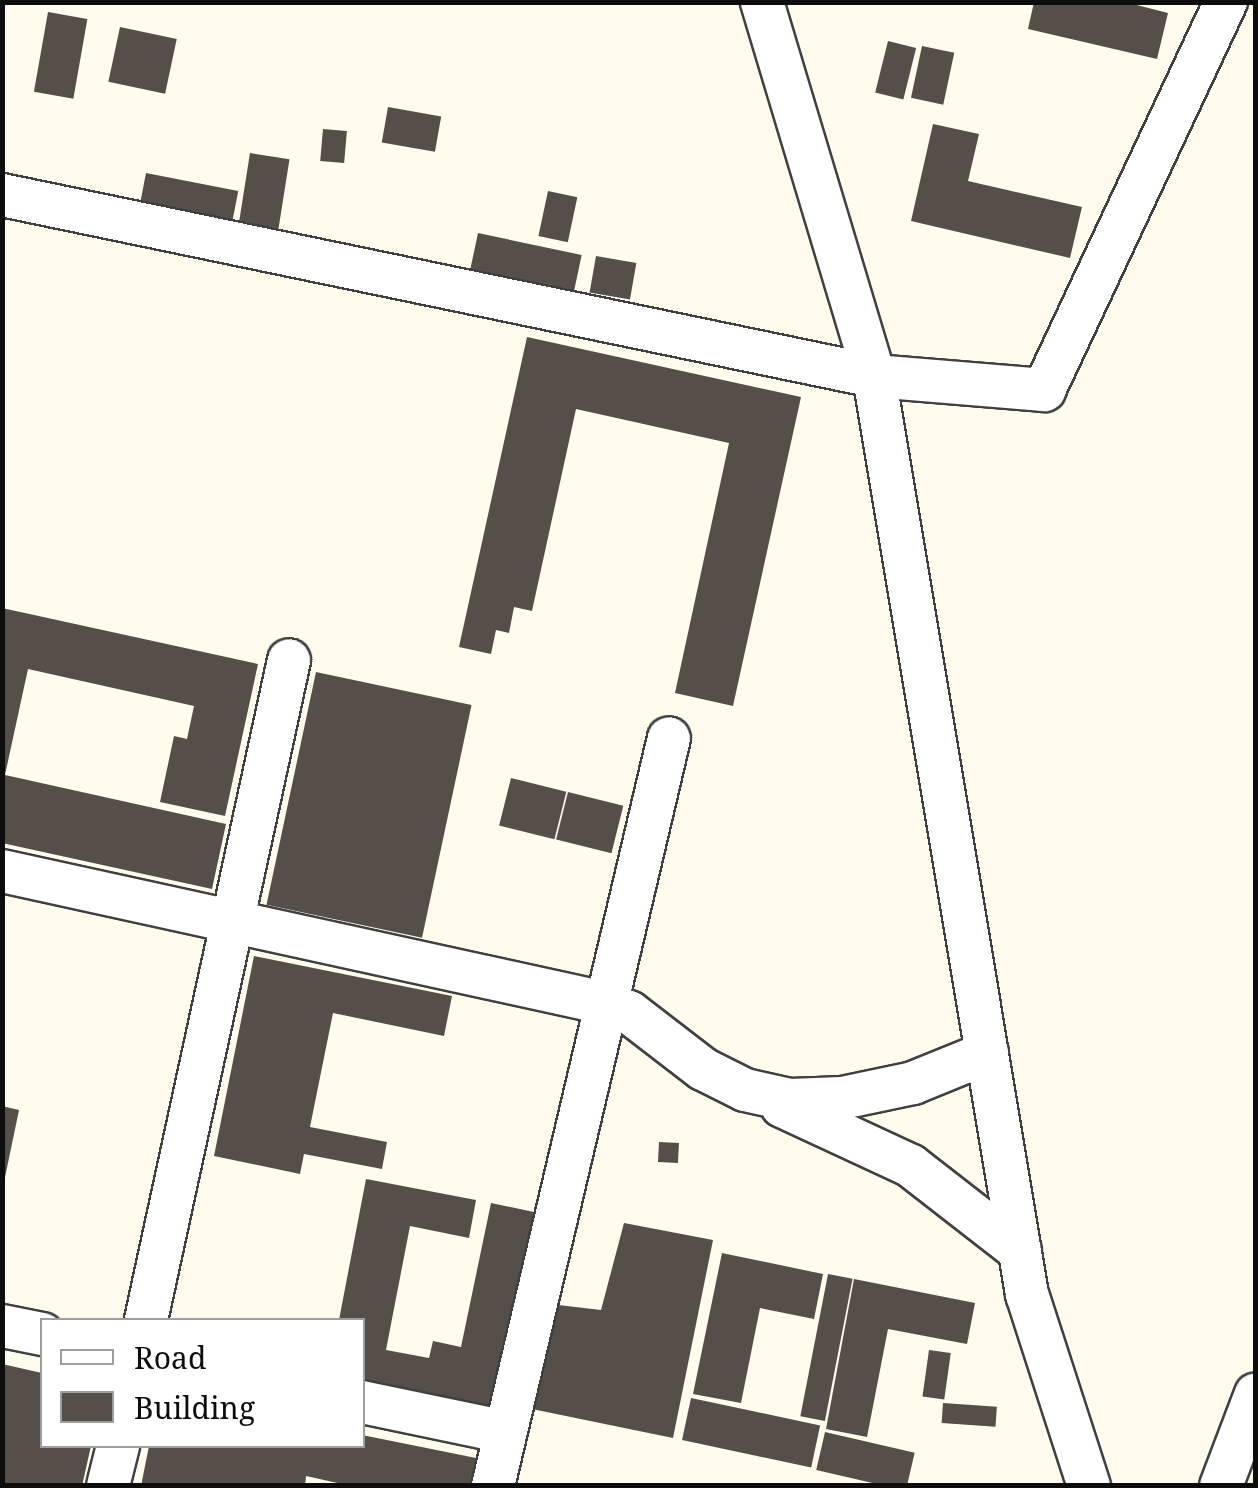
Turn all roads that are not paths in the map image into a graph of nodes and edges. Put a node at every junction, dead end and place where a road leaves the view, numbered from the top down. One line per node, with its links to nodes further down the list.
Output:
1 (762, 2): 4 (street)
2 (1226, 2): 4 (street)
3 (2, 195): 4 (street)
4 (874, 376): 10 (street)
5 (289, 660): 8 (street)
6 (669, 738): 9 (street)
7 (2, 870): 8 (street)
8 (232, 921): 9 (street); 13 (street)
9 (605, 1002): 11 (street); 18 (street)
10 (987, 1053): 11 (street); 12 (street)
11 (745, 1090): 12 (street)
12 (1020, 1251): 22 (street)
13 (146, 1318)
14 (2, 1326): 15 (street)
15 (40, 1334)
16 (1256, 1394): 23 (street)
17 (365, 1403): 18 (street)
18 (505, 1432): 21 (street)
19 (118, 1448): 20 (street)
20 (108, 1486)
21 (493, 1486)
22 (1089, 1486)
23 (1220, 1486)

